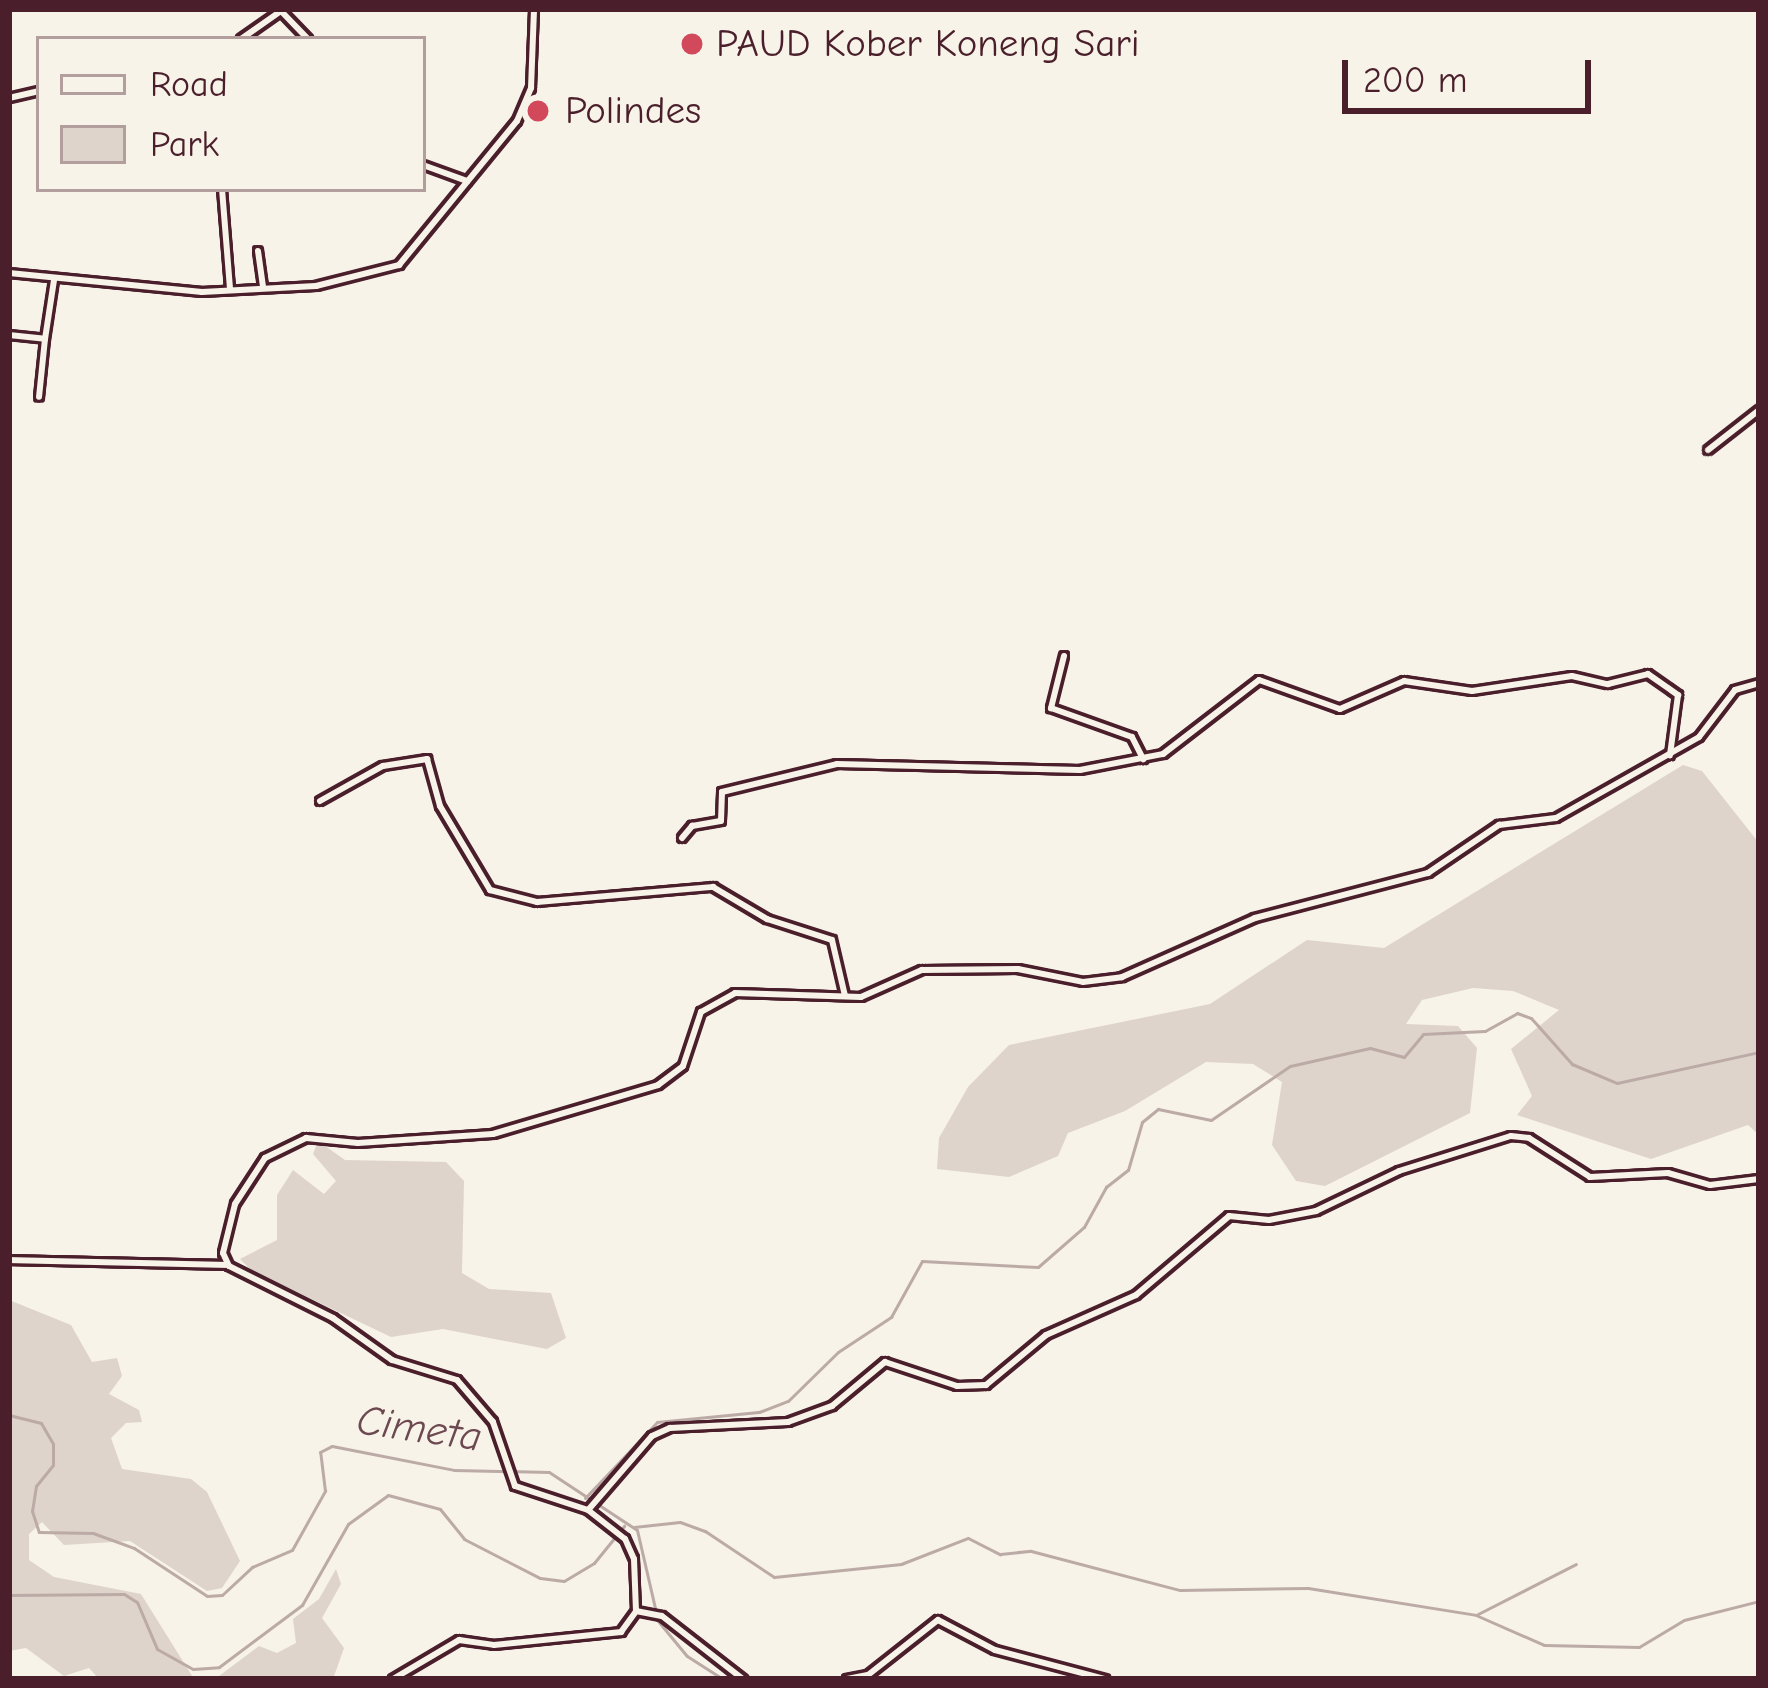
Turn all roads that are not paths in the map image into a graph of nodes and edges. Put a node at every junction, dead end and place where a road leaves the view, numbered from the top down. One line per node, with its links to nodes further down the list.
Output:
1 (533, 9): 5 (street)
2 (245, 36): 3 (street)
3 (305, 36)
4 (426, 166): 5 (street)
5 (467, 181): 10 (street)
6 (222, 192): 11 (street)
7 (258, 251): 10 (street)
8 (9, 273): 9 (street)
9 (54, 280): 11 (street); 13 (street)
10 (263, 286): 11 (street)
11 (230, 290)
12 (9, 335): 13 (street)
13 (45, 339): 14 (street)
14 (39, 397)
15 (1759, 410): 16 (street)
16 (1708, 450)
17 (1064, 656): 20 (street)
18 (1759, 682): 19 (street)
19 (1670, 755): 20 (street); 23 (street)
20 (1143, 759): 22 (street)
21 (320, 801): 23 (street)
22 (682, 838)
23 (845, 996): 26 (street)
24 (1759, 1179): 27 (street)
25 (9, 1260): 26 (street)
26 (230, 1266): 27 (street)
27 (592, 1506): 28 (street)
28 (636, 1611): 29 (street); 30 (street)
29 (393, 1679)
30 (743, 1679)
31 (847, 1679): 32 (street)
32 (1105, 1679)

